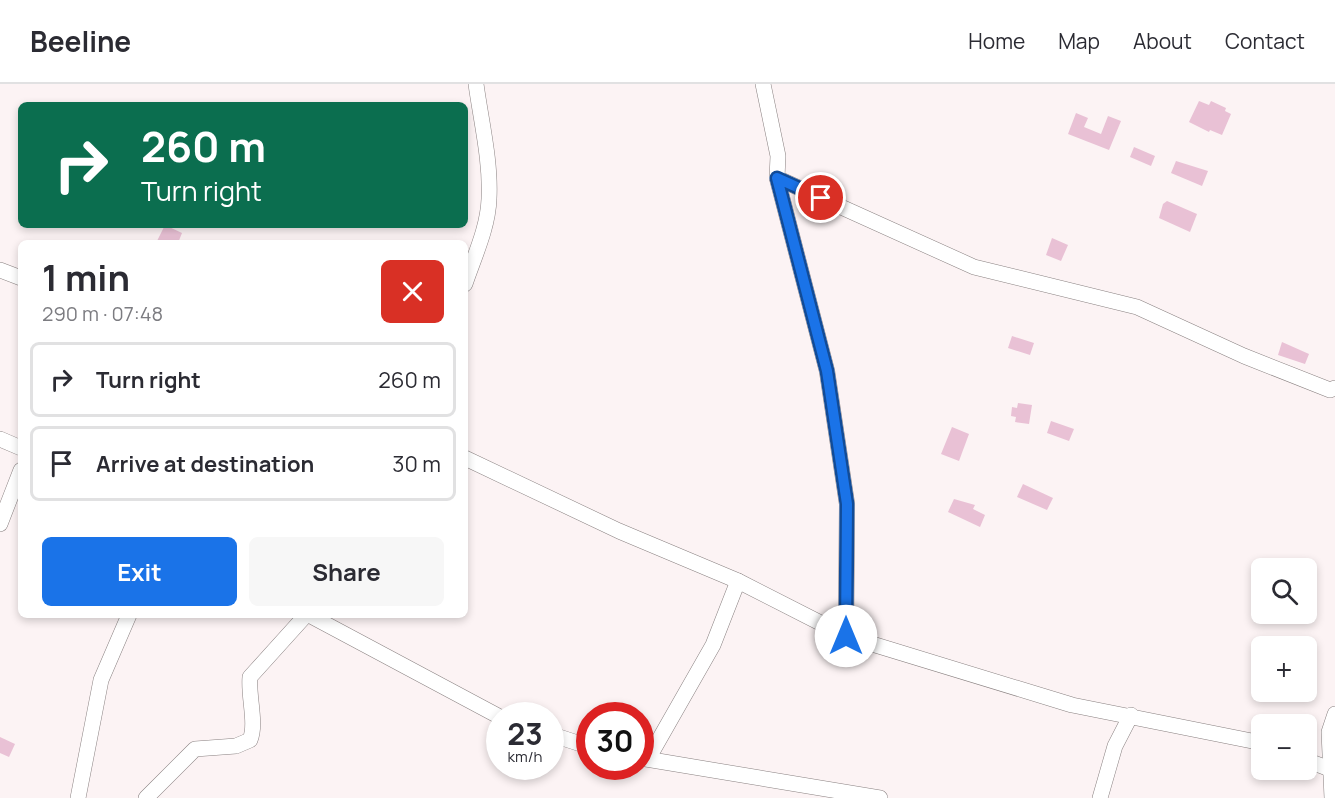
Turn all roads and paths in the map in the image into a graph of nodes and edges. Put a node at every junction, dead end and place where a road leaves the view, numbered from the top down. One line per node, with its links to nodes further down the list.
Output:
1 (476, 84): 5 (street)
2 (763, 84): 3 (street)
3 (777, 178): 7 (street); 17 (street)
4 (0, 270): 6 (street)
5 (468, 275)
6 (18, 277)
7 (1334, 390)
8 (0, 439): 9 (street)
9 (18, 447)
10 (468, 460): 13 (street)
11 (18, 478): 12 (street)
12 (0, 524)
13 (738, 581): 17 (street); 22 (street)
14 (128, 618): 26 (street)
15 (305, 618): 27 (street)
16 (314, 618): 18 (street)
17 (846, 636): 20 (street)
18 (486, 710)
19 (1335, 714): 25 (street)
20 (1131, 715): 21 (street); 29 (street)
21 (1251, 741)
22 (654, 742)
23 (654, 761): 28 (street)
24 (1317, 764): 25 (street)
25 (1333, 770): 30 (street)
26 (78, 798)
27 (146, 798)
28 (880, 798)
29 (1100, 798)
30 (1332, 798)

